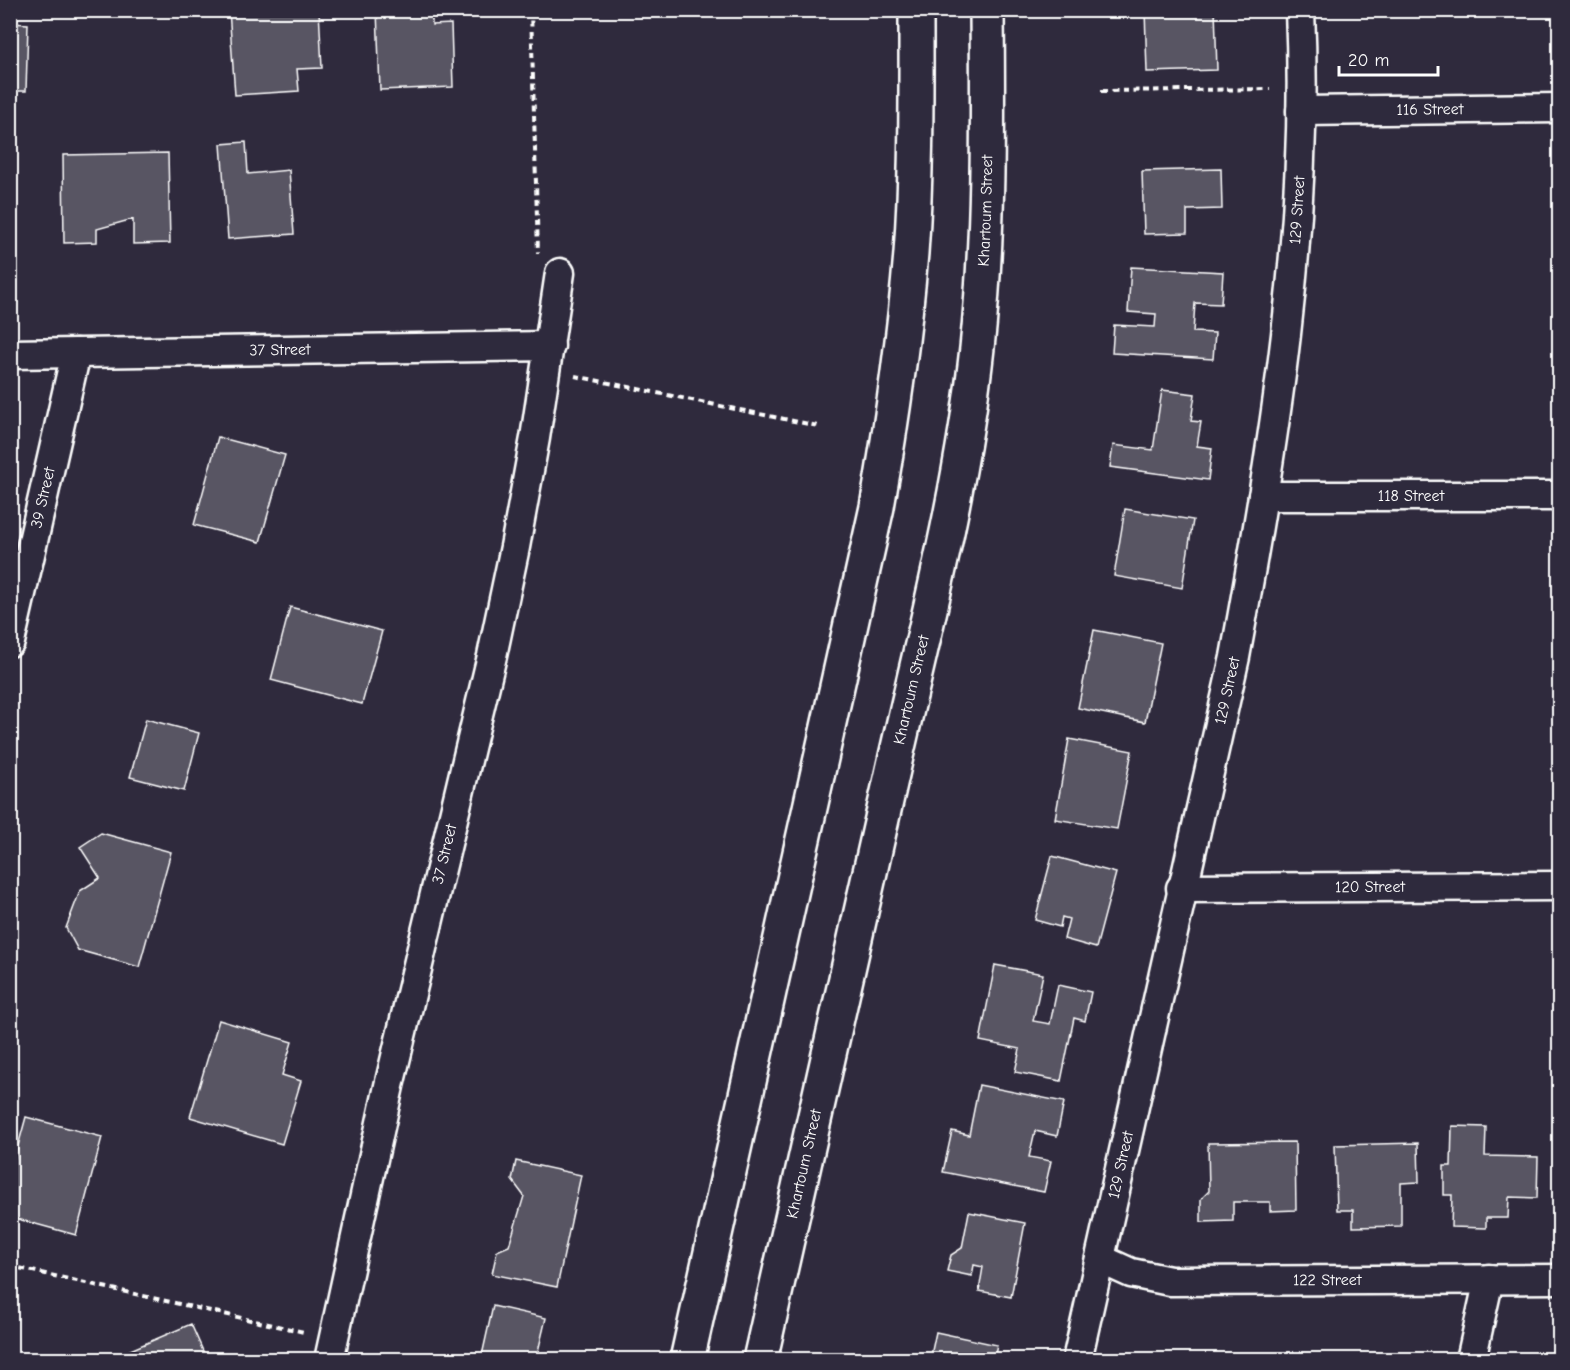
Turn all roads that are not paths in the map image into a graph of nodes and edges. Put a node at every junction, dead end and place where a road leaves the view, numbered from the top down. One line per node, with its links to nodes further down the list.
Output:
1 (916, 10): 19 (main road)
2 (987, 10): 20 (main road, Khartoum Street)
3 (1300, 10): 4 (street, 129 Street)
4 (1301, 100): 5 (street, 116 Street); 10 (street, 129 Street)
5 (1560, 108)
6 (555, 263): 9 (street, 37 Street)
7 (76, 353): 8 (street, 37 Street); 9 (street, 37 Street); 12 (street, 39 Street)
8 (10, 354)
9 (548, 358): 18 (street, 37 Street)
10 (1263, 496): 11 (street, 118 Street); 14 (street, 129 Street)
11 (1560, 496)
12 (10, 642)
13 (1560, 886): 14 (street, 120 Street)
14 (1181, 888): 15 (street, 129 Street)
15 (1100, 1259): 16 (street, 122 Street); 21 (street, 129 Street)
16 (1489, 1279): 17 (street, 122 Street); 22 (street)
17 (1560, 1279)
18 (332, 1349)
19 (687, 1359)
20 (760, 1359)
21 (1077, 1359)
22 (1471, 1359)

